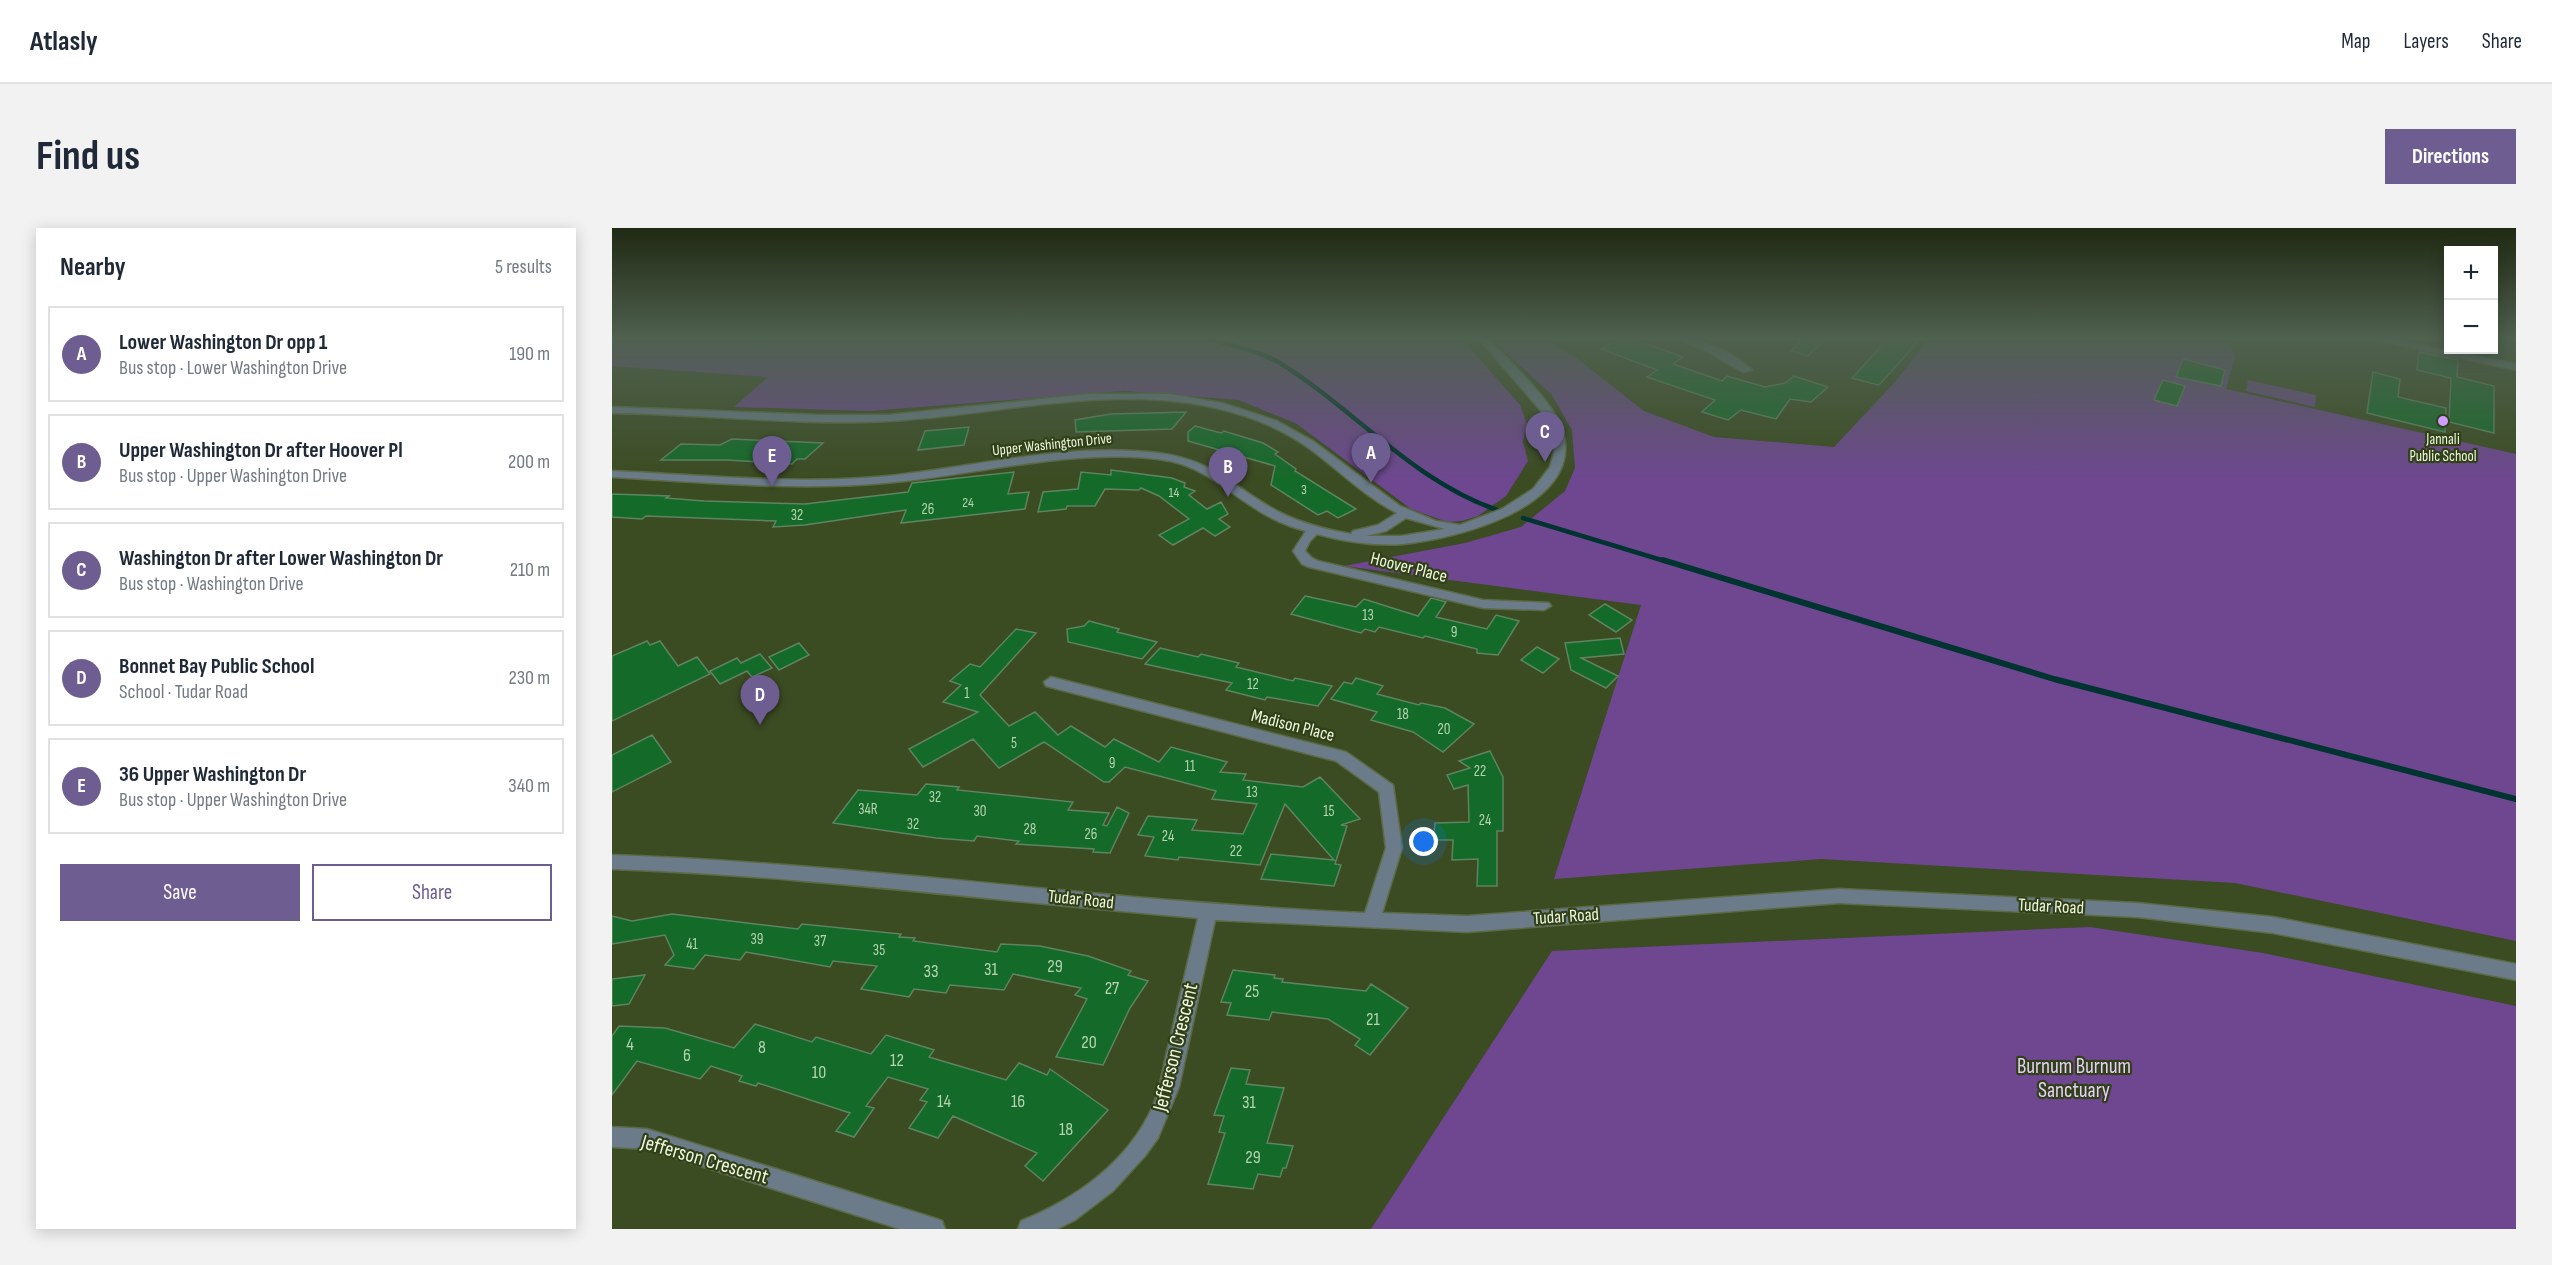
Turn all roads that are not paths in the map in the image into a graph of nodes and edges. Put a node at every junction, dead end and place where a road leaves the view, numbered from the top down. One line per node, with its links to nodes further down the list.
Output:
1 (1526, 386): 5 (street, Upper Washington Drive)
2 (612, 410): 4 (street)
3 (612, 474): 6 (street, Upper Washington Drive)
4 (1404, 514): 5 (street); 6 (street)
5 (1474, 524): 6 (street, Upper Washington Drive)
6 (1316, 529): 7 (street, Hoover Place)
7 (1544, 606)
8 (1051, 682): 11 (street, Madison Place)
9 (612, 862): 10 (street, Tudar Road)
10 (1208, 912): 11 (street, Tudar Road); 15 (street, Jefferson Crescent)
11 (1371, 921): 12 (street, Tudar Road)
12 (2516, 972)
13 (612, 1137): 14 (street, Jefferson Crescent)
14 (934, 1229)
15 (1029, 1229)

